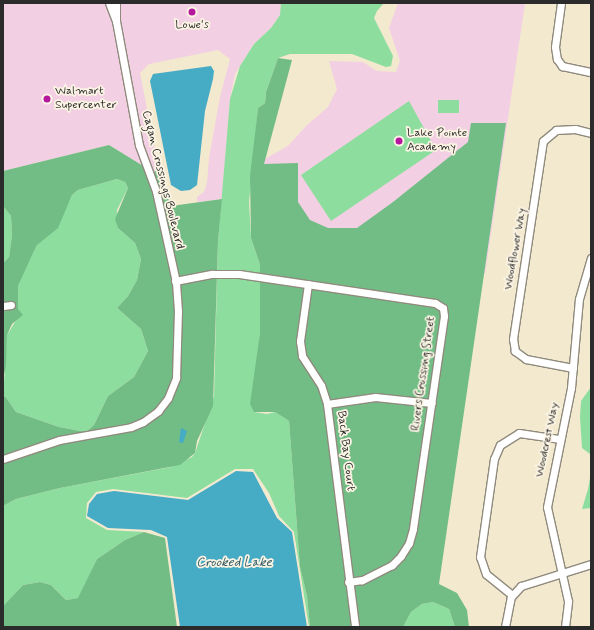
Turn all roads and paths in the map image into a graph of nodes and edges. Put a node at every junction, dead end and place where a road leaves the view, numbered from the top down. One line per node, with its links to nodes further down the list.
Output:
1 (109, 3): 4 (street, Cagan Crossings Boulevard)
2 (116, 3): 4 (street)
3 (561, 3): 5 (street)
4 (116, 21): 8 (street, Cagan Crossings Boulevard)
5 (591, 72)
6 (591, 133): 12 (street, Woodflower Way)
7 (591, 258): 12 (street, Woodcrest Way)
8 (175, 281): 9 (street, Rivers Crossing Street); 16 (street, Cagan Crossings Boulevard)
9 (308, 284): 13 (street, Rivers Crossing Street); 14 (street, Back Bay Court)
10 (11, 305): 11 (street)
11 (3, 306)
12 (573, 368): 15 (street, Woodcrest Way)
13 (432, 403): 14 (street); 19 (street, Rivers Crossing Street)
14 (328, 404): 19 (street, Back Bay Court)
15 (559, 439): 18 (street, Woodcrest Way); 20 (street)
16 (3, 459)
17 (591, 564): 18 (street)
18 (561, 573): 20 (street); 23 (street, Woodcrest Way)
19 (348, 582): 21 (street, Back Bay Court)
20 (512, 594): 22 (street)
21 (355, 627)
22 (505, 627)
23 (565, 627)

